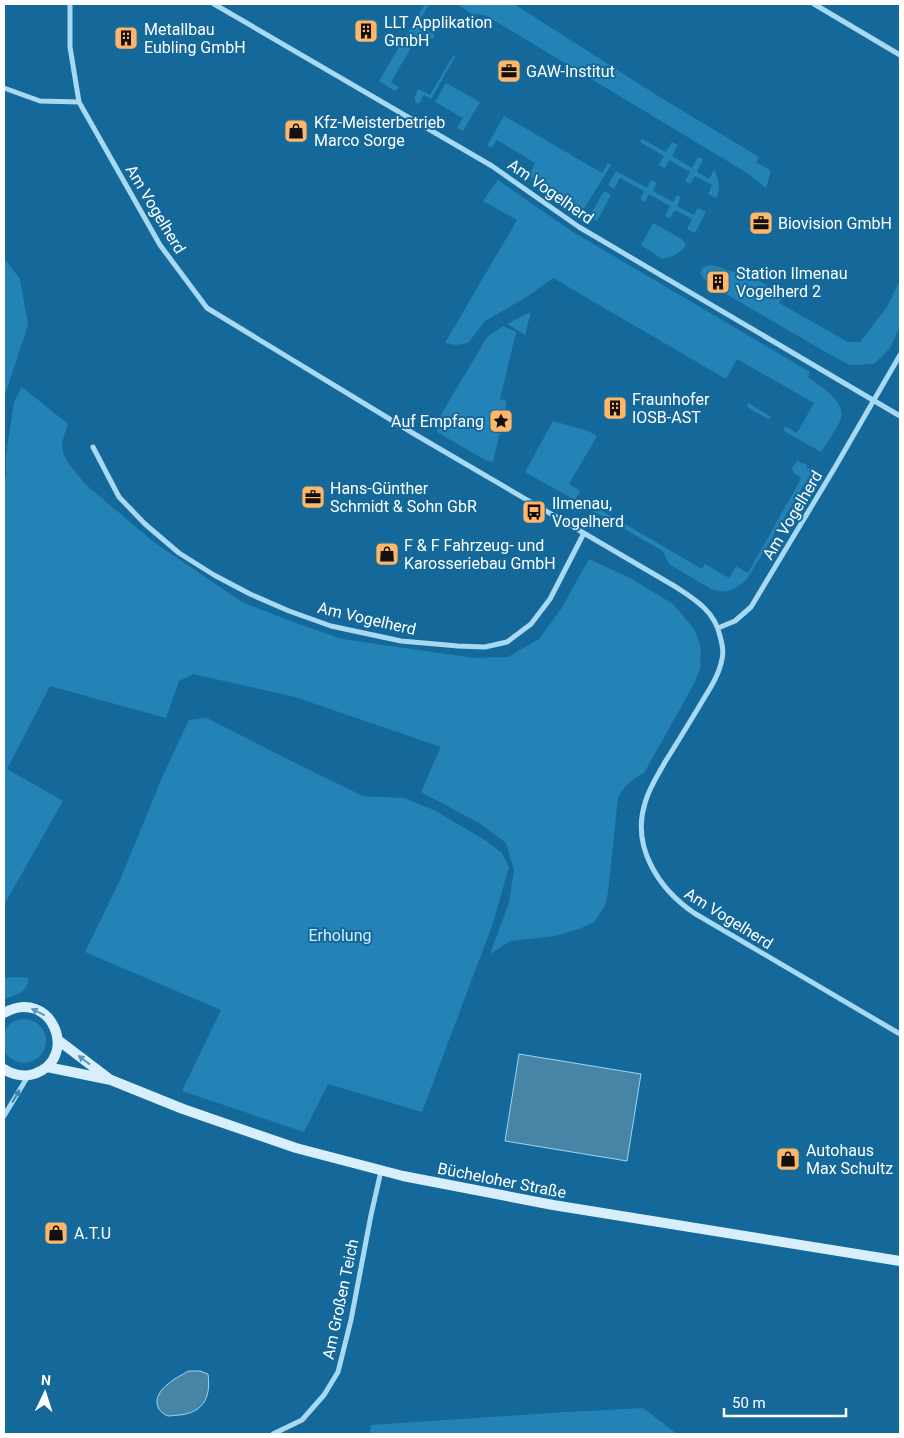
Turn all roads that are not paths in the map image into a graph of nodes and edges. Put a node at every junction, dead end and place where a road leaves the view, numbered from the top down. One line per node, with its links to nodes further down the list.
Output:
1 (70, 4): 6 (street)
2 (214, 4): 8 (street, Am Vogelherd)
3 (814, 4): 4 (street)
4 (900, 55)
5 (4, 88): 6 (street)
6 (79, 102): 11 (street, Am Vogelherd)
7 (900, 355): 8 (street, Am Vogelherd)
8 (874, 401): 9 (street, Am Vogelherd); 12 (street, Am Vogelherd)
9 (900, 416)
10 (93, 447): 11 (street, Am Vogelherd)
11 (584, 533): 12 (street, Am Vogelherd)
12 (718, 628): 14 (street, Am Vogelherd)
13 (4, 1013): 15 (main road, Bücheloher Straße, one-way to 13)
14 (900, 1034)
15 (58, 1040): 16 (main road); 19 (main road, Bücheloher Straße, one-way to 15)
16 (47, 1066): 18 (main road); 19 (main road, Bücheloher Straße)
17 (4, 1069): 18 (main road)
18 (29, 1075): 20 (street, one-way to 18)
19 (111, 1080): 21 (main road, Bücheloher Straße)
20 (4, 1116)
21 (381, 1171): 22 (main road, Bücheloher Straße); 23 (street, Am Großen Teich)
22 (900, 1261)
23 (273, 1434)

